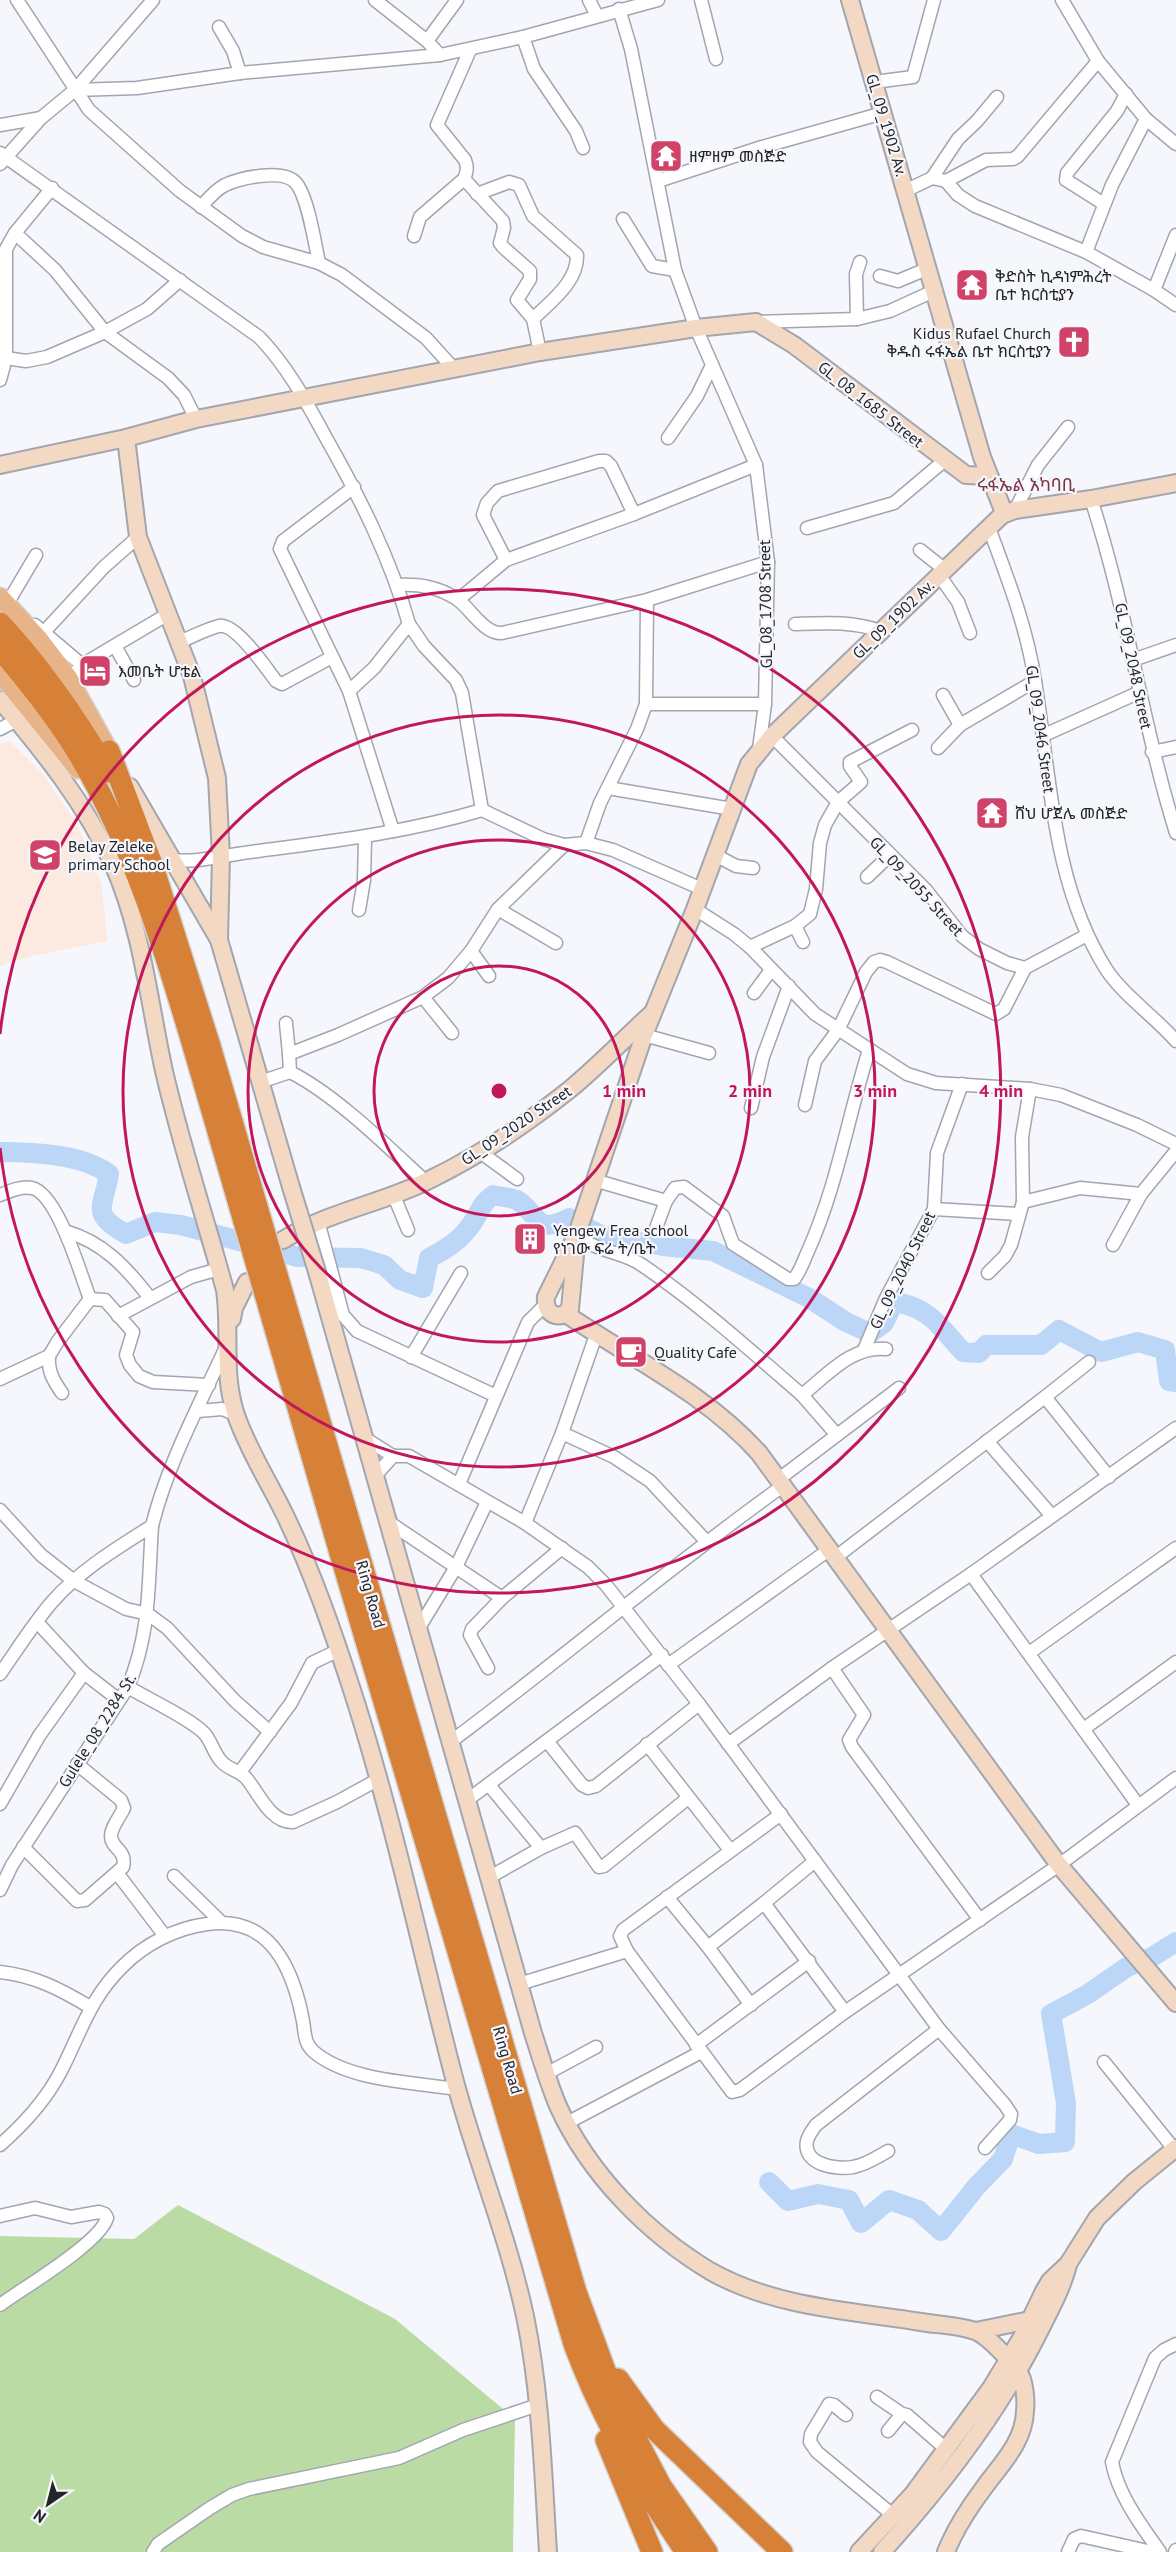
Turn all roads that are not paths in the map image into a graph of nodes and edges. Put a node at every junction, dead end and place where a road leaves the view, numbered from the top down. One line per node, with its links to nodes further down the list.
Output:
1 (17, 0): 22 (street)
2 (153, 0): 22 (street)
3 (375, 0): 15 (street)
4 (457, 0): 15 (street)
5 (589, 0): 12 (street)
6 (658, 0): 11 (street)
7 (701, 0): 18 (street)
8 (850, 0): 21 (street, GL_09_1902 Av.)
9 (934, 0): 21 (street)
10 (1062, 0): 19 (street)
11 (619, 9): 12 (street); 34 (street, GL_08_1708 Street)
12 (597, 16): 14 (street)
13 (219, 27): 20 (street)
14 (523, 37): 16 (street); 30 (street)
15 (427, 41): 17 (street)
16 (470, 50): 17 (street); 33 (street)
17 (440, 56): 20 (street)
18 (716, 59)
19 (1098, 61): 23 (street); 35 (street)
20 (240, 73): 22 (street)
21 (874, 82): 25 (street, GL_09_1902 Av.)
22 (75, 90): 26 (street); 40 (street)
23 (1126, 94): 27 (street); 39 (street)
24 (997, 97): 32 (street)
25 (884, 113): 34 (street); 37 (street, GL_09_1902 Av.)
26 (41, 118): 28 (street); 31 (street)
27 (1146, 118): 29 (street); 39 (street)
28 (0, 125)
29 (1176, 144)
30 (583, 148)
31 (2, 158): 36 (street)
32 (932, 178): 35 (street); 37 (street)
33 (464, 179): 38 (street); 44 (street)
34 (658, 181): 49 (street, GL_08_1708 Street)
35 (946, 181): 45 (street)
36 (52, 188): 42 (street); 51 (street)
37 (907, 190): 48 (street, GL_09_1902 Av.)
38 (477, 194): 55 (street); 55 (street)
39 (1104, 204): 45 (street)
40 (201, 207): 47 (street); 47 (street)
41 (623, 219): 49 (street)
42 (15, 233): 59 (street); 61 (street)
43 (1176, 235): 53 (street)
44 (414, 236)
45 (1086, 252): 53 (street)
46 (860, 262): 56 (street)
47 (319, 263): 63 (street)
48 (929, 268): 50 (street); 52 (street, GL_09_1902 Av.)
49 (675, 270): 58 (street, GL_08_1708 Street)
50 (880, 276)
51 (180, 280): 59 (street); 65 (street)
52 (936, 290): 56 (street); 73 (street, GL_09_1902 Av.)
53 (1154, 290): 54 (street)
54 (1176, 305)
55 (533, 319): 60 (street)
56 (857, 319): 57 (street)
57 (756, 322): 58 (street); 70 (street, GL_08_1685 Street)
58 (696, 328): 60 (street); 62 (street, GL_08_1708 Street)
59 (105, 332): 61 (street); 66 (street)
60 (540, 352): 63 (street)
61 (6, 358): 64 (street)
62 (712, 365): 69 (street); 72 (street, GL_08_1708 Street)
63 (455, 370): 65 (street)
64 (0, 380)
65 (304, 398): 66 (street); 75 (street)
66 (196, 419): 68 (street)
67 (1068, 427): 77 (street)
68 (126, 438): 71 (street); 81 (street)
69 (668, 438)
70 (945, 460): 73 (street, GL_08_1685 Street); 79 (street)
71 (0, 465)
72 (756, 465): 78 (street); 85 (street, GL_08_1708 Street)
73 (989, 476): 77 (street, GL_09_1902 Av.)
74 (1176, 483): 76 (street)
75 (354, 487): 87 (street); 101 (street)
76 (1091, 499): 77 (street); 102 (street, GL_09_2048 Street)
77 (1008, 512): 80 (street, GL_09_1902 Av.)
78 (634, 514): 84 (street); 84 (street)
79 (807, 528)
80 (989, 528): 86 (street, GL_09_1902 Av.); 107 (street, GL_09_2046 Street)
81 (138, 537): 91 (street); 95 (street)
82 (920, 550): 86 (street)
83 (36, 555): 90 (street)
84 (506, 560): 88 (street)
85 (768, 562): 89 (street); 113 (street, GL_08_1708 Street)
86 (942, 572): 94 (street, GL_09_1902 Av.); 96 (street)
87 (398, 585): 88 (street); 92 (street)
88 (458, 600): 89 (street)
89 (647, 600): 112 (street)
90 (2, 608): 95 (street); 105 (main road); 129 (highway)
91 (168, 614): 97 (street); 99 (street)
92 (409, 624): 108 (street); 128 (street)
93 (795, 624): 94 (street)
94 (880, 631): 118 (street, GL_09_1902 Av.)
95 (44, 633): 103 (street)
96 (970, 633)
97 (179, 642): 101 (street); 137 (street)
98 (1176, 645): 102 (street)
99 (115, 646): 103 (street); 106 (street)
100 (0, 649): 129 (highway)
101 (332, 657): 108 (street)
102 (1133, 660): 109 (street, GL_09_2048 Street)
103 (82, 665): 105 (street)
104 (0, 673): 129 (main road)
105 (69, 679): 123 (main road)
106 (134, 680)
107 (1035, 681): 115 (street); 119 (street, GL_09_2046 Street)
108 (349, 691): 130 (street)
109 (1140, 692): 119 (street); 124 (street, GL_09_2048 Street)
110 (943, 695): 115 (street)
111 (0, 700): 114 (street)
112 (646, 704): 113 (street); 125 (street)
113 (765, 704): 122 (street, GL_08_1708 Street)
114 (17, 720): 116 (street); 192 (street)
115 (960, 725): 121 (street)
116 (0, 729)
117 (912, 730): 126 (street)
118 (772, 736): 122 (street, GL_09_1902 Av.); 126 (street, GL_09_2055 Street)
119 (1042, 736): 146 (street, GL_09_2046 Street)
120 (1176, 747): 124 (street)
121 (938, 748)
122 (759, 749): 127 (street, GL_09_1902 Av.)
123 (109, 751): 129 (highway); 138 (street)
124 (1152, 752): 131 (street, GL_09_2048 Street)
125 (608, 788): 127 (street); 133 (street)
126 (838, 802): 136 (street, GL_09_2055 Street); 145 (street)
127 (732, 809): 135 (street, GL_09_1902 Av.)
128 (482, 810): 130 (street); 134 (street)
129 (122, 816): 235 (highway, bridge)
130 (393, 831): 132 (street)
131 (1176, 833)
132 (365, 837): 137 (street); 144 (street)
133 (586, 843): 134 (street); 141 (street)
134 (564, 844): 142 (street)
135 (715, 855): 139 (street); 141 (street, GL_09_1902 Av.)
136 (890, 855): 140 (street); 152 (street, GL_09_2055 Street)
137 (221, 856): 138 (street); 147 (street)
138 (172, 860): 147 (street)
139 (753, 868)
140 (867, 877)
141 (702, 889): 143 (street, GL_09_1902 Av.)
142 (498, 909): 149 (street); 151 (street)
143 (695, 909): 150 (street); 158 (street, GL_09_1902 Av.)
144 (359, 910)
145 (795, 926): 148 (street); 150 (street)
146 (1087, 935): 152 (street); 163 (street, GL_09_2046 Street)
147 (219, 940): 168 (street)
148 (803, 942)
149 (556, 943)
150 (750, 947): 153 (street)
151 (471, 951): 154 (street); 157 (street)
152 (1025, 968): 160 (street)
153 (771, 970): 155 (street); 156 (street)
154 (489, 976)
155 (789, 986): 160 (street); 172 (street)
156 (754, 993)
157 (423, 997): 161 (street); 166 (street)
158 (652, 1013): 162 (street, GL_09_1902 Av.); 175 (street, GL_09_2020 Street)
159 (286, 1023): 166 (street)
160 (838, 1030): 164 (street); 171 (street)
161 (452, 1033)
162 (644, 1035): 165 (street); 177 (street, GL_09_1902 Av.)
163 (1176, 1041)
164 (869, 1050): 169 (street); 182 (street)
165 (709, 1053)
166 (289, 1054): 167 (street)
167 (290, 1072): 168 (street); 178 (street)
168 (260, 1082): 219 (street, bridge)
169 (962, 1084): 170 (street); 184 (street, GL_09_2040 Street)
170 (1030, 1089): 173 (street); 183 (street)
171 (806, 1105)
172 (751, 1108)
173 (1176, 1144)
174 (1176, 1151): 179 (street)
175 (480, 1152): 176 (street); 178 (street, GL_09_2020 Street)
176 (518, 1179)
177 (594, 1180): 182 (street); 186 (street, GL_09_1902 Av.)
178 (426, 1182): 181 (street, GL_09_2020 Street)
179 (1141, 1194): 183 (street); 191 (street)
180 (0, 1195): 189 (street)
181 (394, 1196): 185 (street, GL_09_2020 Street); 188 (street)
182 (666, 1201): 187 (street)
183 (1021, 1208): 184 (street); 194 (street)
184 (934, 1209): 201 (street, GL_09_2040 Street)
185 (318, 1221): 190 (street, GL_09_2020 Street); 205 (street)
186 (579, 1226): 197 (street); 198 (street); 211 (street)
187 (657, 1228)
188 (408, 1230)
189 (64, 1232): 195 (street); 196 (street)
190 (283, 1240)
191 (1113, 1245)
192 (219, 1269): 195 (street); 202 (street)
193 (461, 1273): 205 (street)
194 (988, 1273)
195 (150, 1298): 199 (street)
196 (90, 1299): 199 (street); 204 (street)
197 (547, 1299): 198 (street); 198 (street); 212 (street)
198 (569, 1306): 200 (street)
199 (118, 1316): 208 (street)
200 (596, 1335): 217 (street); 224 (street)
201 (866, 1345): 203 (street); 211 (street)
202 (226, 1347): 208 (street, Gulele_08_2284 St.); 215 (street)
203 (886, 1349)
204 (49, 1356): 207 (street); 210 (street)
205 (411, 1357): 212 (street)
206 (1089, 1362): 213 (street)
207 (1, 1375)
208 (209, 1385): 214 (street, Gulele_08_2284 St.)
209 (899, 1388): 218 (street)
210 (62, 1393)
211 (802, 1395): 218 (street)
212 (496, 1396): 225 (street)
213 (1045, 1397): 220 (street); 223 (street)
214 (202, 1410): 215 (street); 231 (street, Gulele_08_2284 St.)
215 (235, 1414): 246 (street)
216 (1176, 1428): 223 (street)
217 (562, 1433): 230 (street); 232 (street)
218 (836, 1434): 224 (street)
219 (363, 1437): 221 (street); 222 (street)
220 (987, 1441): 228 (street); 236 (street)
221 (393, 1456): 222 (street); 225 (street)
222 (375, 1476): 229 (street)
223 (1108, 1477): 228 (street)
224 (781, 1482): 232 (street); 236 (street)
225 (459, 1484): 226 (street)
226 (487, 1502): 230 (street); 237 (street)
227 (0, 1510): 239 (street)
228 (1052, 1516): 238 (street)
229 (390, 1523): 237 (street); 245 (street)
230 (525, 1523): 233 (street)
231 (152, 1526): 239 (street); 242 (street, Gulele_08_2284 St.)
232 (706, 1541): 241 (street)
233 (562, 1548): 240 (street); 241 (street)
234 (1176, 1548): 247 (street)
235 (349, 1550): 312 (highway, Ring Road); 316 (highway, Ring Road)
236 (833, 1553): 244 (street); 248 (street)
237 (456, 1567): 240 (street); 245 (street)
238 (971, 1574): 244 (street); 247 (street)
239 (74, 1581): 242 (street); 243 (street)
240 (502, 1598): 250 (street)
241 (625, 1606): 248 (street); 260 (street)
242 (148, 1614): 254 (street, Gulele_08_2284 St.); 258 (street)
243 (37, 1622): 252 (street); 253 (street)
244 (888, 1630): 251 (street); 277 (street)
245 (417, 1631): 260 (street)
246 (339, 1650): 258 (street); 266 (street)
247 (1029, 1653): 257 (street)
248 (665, 1660): 256 (street); 259 (street)
249 (1176, 1662): 257 (street)
250 (488, 1668)
251 (832, 1668): 262 (street); 284 (street)
252 (84, 1673): 255 (street); 270 (street)
253 (0, 1674)
254 (128, 1687): 255 (street, Gulele_08_2284 St.); 264 (street)
255 (119, 1700): 263 (street, Gulele_08_2284 St.)
256 (699, 1704): 261 (street); 262 (street)
257 (1085, 1728): 271 (street)
258 (270, 1732): 264 (street)
259 (547, 1741): 261 (street); 267 (street)
260 (449, 1743): 269 (street)
261 (647, 1744): 268 (street)
262 (728, 1744): 272 (street)
263 (77, 1764): 273 (street, Gulele_08_2284 St.); 278 (street)
264 (240, 1772): 266 (street)
265 (1176, 1778): 271 (street)
266 (379, 1779): 302 (street)
267 (489, 1785): 269 (street); 274 (street)
268 (688, 1798): 274 (street); 275 (street)
269 (466, 1801): 280 (street)
270 (0, 1804)
271 (1138, 1805): 277 (street)
272 (781, 1814): 275 (street); 276 (street)
273 (23, 1848): 278 (street); 281 (street, Gulele_08_2284 St.)
274 (541, 1848): 280 (street)
275 (730, 1850): 282 (street)
276 (815, 1861): 283 (street); 291 (street)
277 (1059, 1865): 284 (street); 293 (street)
278 (117, 1873): 286 (street)
279 (174, 1876): 285 (street)
280 (488, 1878): 292 (street)
281 (0, 1887)
282 (667, 1897): 287 (street); 288 (street)
283 (764, 1903): 287 (street); 289 (street)
284 (980, 1920): 291 (street)
285 (221, 1922): 286 (street); 302 (street)
286 (165, 1936): 295 (street)
287 (708, 1947): 294 (street)
288 (627, 1952): 292 (street); 299 (street)
289 (809, 1961): 294 (street); 296 (street)
290 (0, 1972): 295 (street)
291 (899, 1975): 296 (street); 297 (street)
292 (519, 1984): 301 (street)
293 (1176, 2003)
294 (751, 2005): 299 (street)
295 (90, 2007): 304 (street)
296 (845, 2012): 299 (street)
297 (939, 2029): 305 (street); 307 (street)
298 (596, 2047): 301 (street)
299 (698, 2048): 303 (street)
300 (1104, 2062): 306 (street)
301 (546, 2074): 303 (street)
302 (456, 2089): 318 (street)
303 (567, 2123): 313 (street)
304 (0, 2145)
305 (985, 2148)
306 (1175, 2149): 309 (street)
307 (888, 2151)
308 (0, 2216): 310 (street)
309 (1068, 2264): 311 (street); 315 (street)
310 (0, 2305)
311 (1030, 2320): 313 (street); 315 (street)
312 (592, 2331): 329 (highway, Ring Road); 330 (highway)
313 (976, 2331): 315 (street)
314 (1176, 2344): 335 (street)
315 (1013, 2367): 322 (street); 332 (street); 333 (street)
316 (588, 2382): 327 (highway); 328 (highway, Ring Road)
317 (877, 2397): 319 (street)
318 (538, 2405): 325 (street); 326 (street)
319 (902, 2414): 321 (street); 322 (street)
320 (846, 2415): 323 (street)
321 (888, 2431)
322 (946, 2449): 323 (street)
323 (894, 2516): 331 (street)
324 (1147, 2551): 334 (street)
325 (153, 2552)
326 (548, 2552)
327 (652, 2552)
328 (686, 2552)
329 (706, 2552)
330 (782, 2552)
331 (859, 2552)
332 (882, 2552)
333 (946, 2552)
334 (1068, 2552)
335 (1160, 2552)

